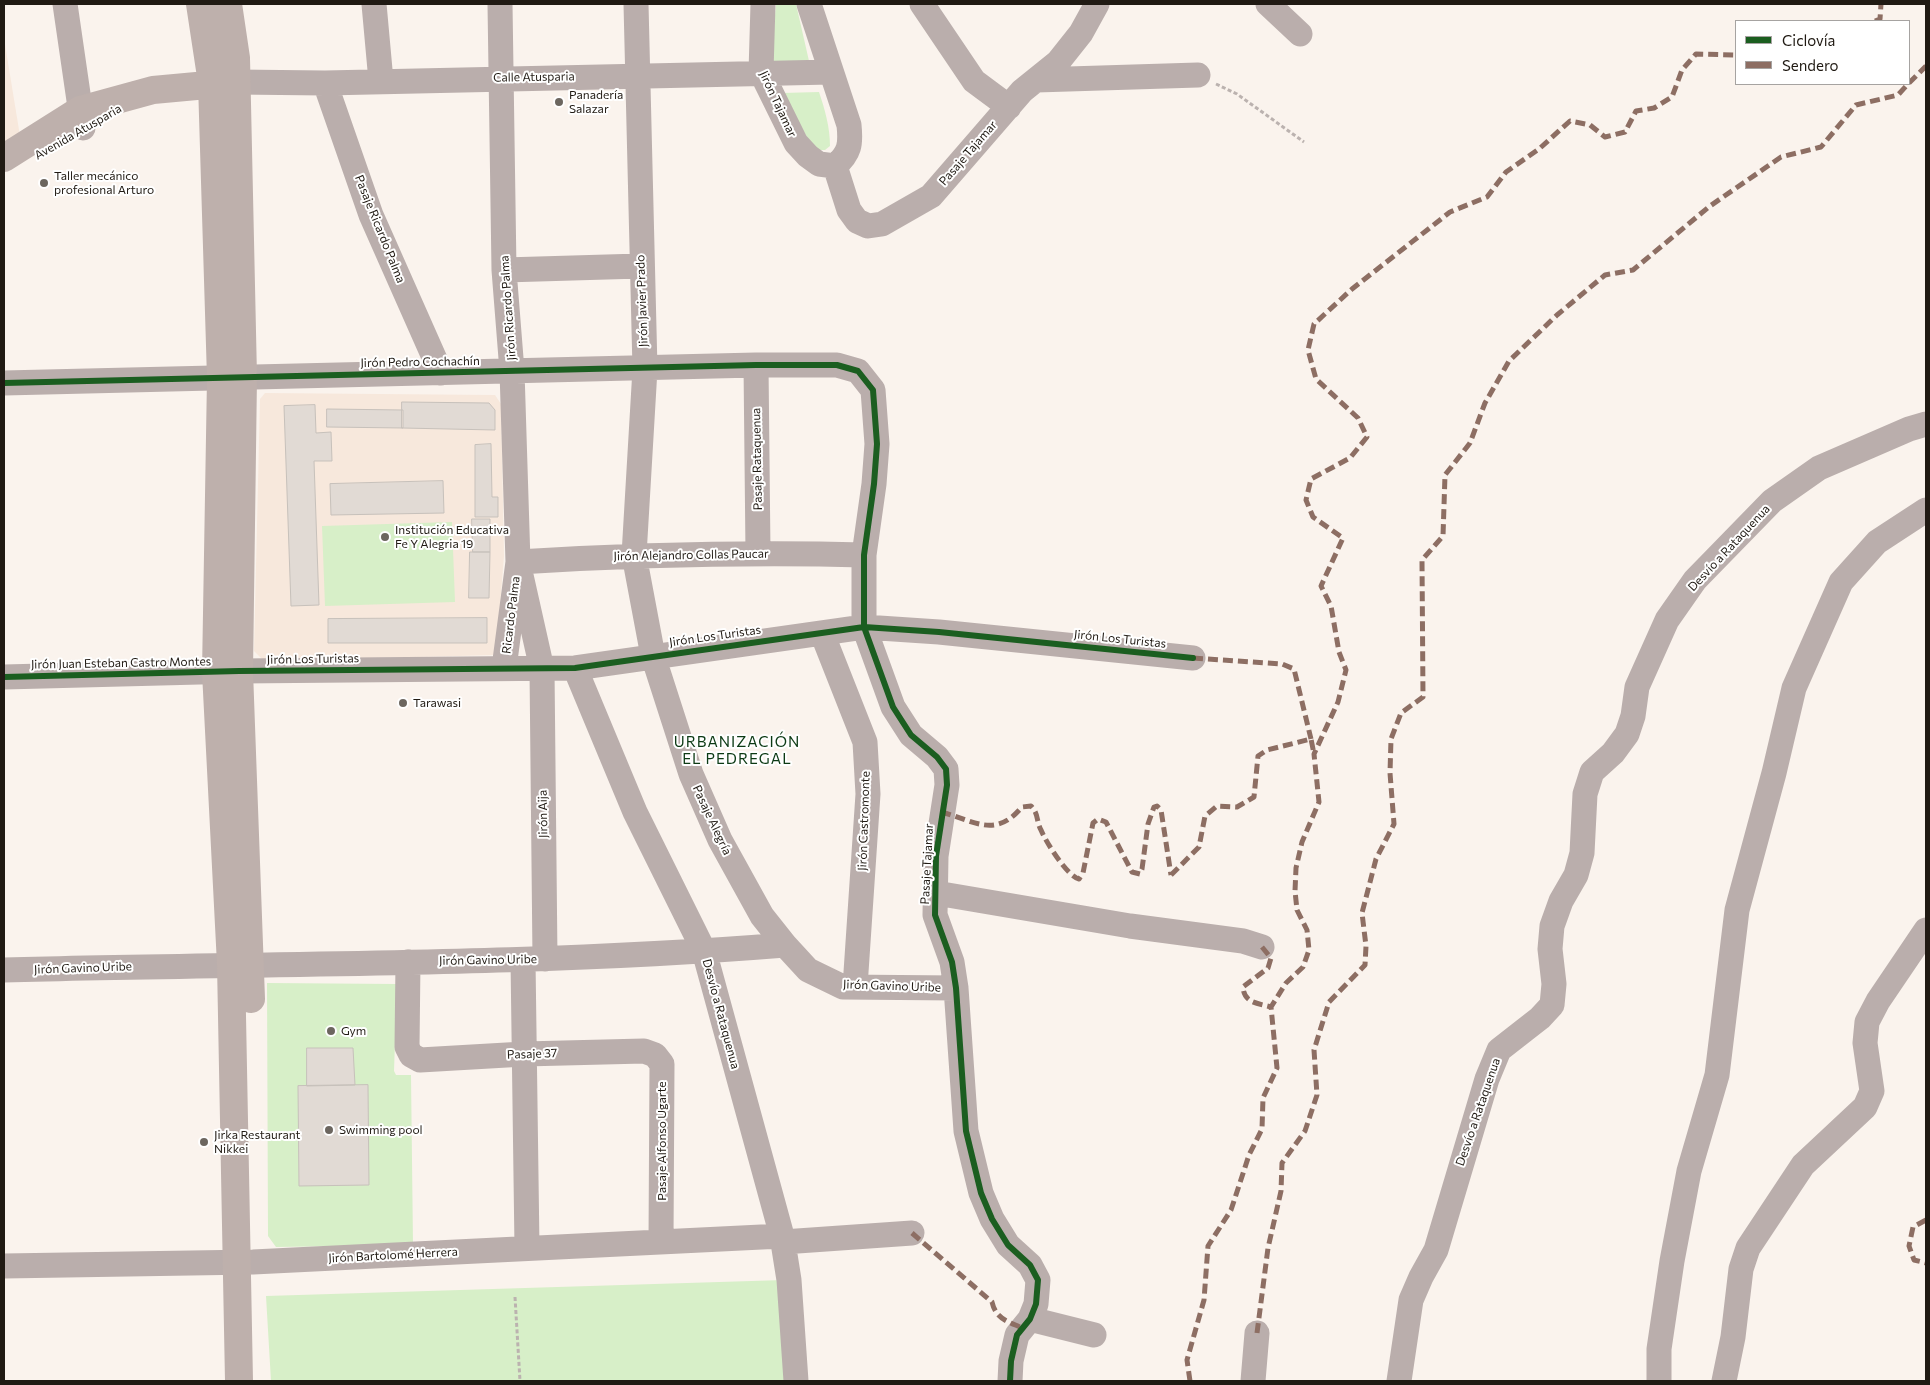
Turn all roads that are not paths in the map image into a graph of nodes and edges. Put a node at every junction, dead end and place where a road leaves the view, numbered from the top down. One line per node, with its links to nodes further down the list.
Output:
1 (65, 4): 23 (street)
2 (200, 4): 20 (main road)
3 (228, 4): 20 (main road)
4 (374, 4): 19 (street)
5 (500, 4): 17 (street, Jirón Ricardo Palma)
6 (636, 4): 15 (street, Jirón Javier Prado)
7 (763, 4): 13 (street, Jirón Tajamar)
8 (808, 4): 14 (street)
9 (922, 4): 22 (street)
10 (1097, 4): 18 (street, Pasaje Tajamar)
11 (1268, 4): 12 (street)
12 (1300, 34)
13 (761, 72): 14 (street, Calle Atusparia); 15 (street, Calle Atusparia); 25 (street, Jirón Tajamar)
14 (831, 72): 25 (street)
15 (639, 75): 17 (street, Calle Atusparia); 27 (street, Jirón Javier Prado)
16 (1198, 75): 18 (street)
17 (501, 77): 19 (street, Calle Atusparia); 28 (street, Jirón Ricardo Palma)
18 (1036, 80): 22 (street, Pasaje Tajamar)
19 (381, 81): 21 (street, Calle Atusparia)
20 (224, 83): 21 (street, Calle Atusparia); 23 (main road, Avenida Atusparia); 34 (main road)
21 (325, 83): 33 (street, Pasaje Ricardo Palma)
22 (1009, 108): 25 (street, Pasaje Tajamar)
23 (82, 119): 24 (main road, Avenida Atusparia); 26 (main road, Avenida Atusparia)
24 (4, 158)
25 (827, 165)
26 (4, 175)
27 (641, 266): 28 (street); 31 (street, Jirón Javier Prado)
28 (504, 270): 32 (street, Jirón Ricardo Palma)
29 (756, 365): 30 (street, Jirón Pedro Cochachín); 31 (street, Jirón Pedro Cochachín); 38 (street, Pasaje Rataquenua)
30 (838, 365): 40 (street, Pasaje Tajamar)
31 (644, 369): 32 (street, Jirón Pedro Cochachín); 39 (street, Jirón Javier Prado)
32 (512, 371): 33 (street, Jirón Pedro Cochachín); 41 (street, Jirón Ricardo Palma)
33 (441, 373): 34 (street, Jirón Pedro Cochachín)
34 (232, 378): 35 (street, Jirón Pedro Cochachín); 49 (main road)
35 (4, 383)
36 (1926, 424): 78 (street, Desvío a Rataquenua)
37 (1926, 510): 79 (street)
38 (758, 553): 39 (street, Jirón Alejandro Collas Paucar); 40 (street, Jirón Alejandro Collas Paucar)
39 (634, 555): 41 (street, Jirón Alejandro Collas Paucar); 44 (street, Jirón Javier Prado)
40 (864, 555): 42 (street, Pasaje Tajamar)
41 (518, 562): 46 (street, Ricardo Palma); 48 (street, Jirón Ricardo Palma)
42 (864, 627): 43 (street, Jirón Los Turistas); 45 (street, Jirón Los Turistas); 51 (street, Pasaje Tajamar)
43 (822, 632): 44 (street, Jirón Los Turistas); 60 (street, Jirón Castromonte)
44 (653, 656): 47 (street, Jirón Los Turistas); 53 (street, Pasaje Alegría)
45 (1193, 658)
46 (504, 668): 48 (street, Jirón Los Turistas); 49 (street, Jirón Los Turistas)
47 (575, 668): 48 (street, Jirón Los Turistas); 55 (street, Desvío a Rataquenua)
48 (542, 669): 56 (street, Jirón Aija)
49 (227, 672): 50 (street, Jirón Juan Esteban Castro Montes); 58 (main road)
50 (4, 677)
51 (936, 893): 54 (street); 61 (street, Pasaje Tajamar)
52 (1926, 930): 80 (street)
53 (785, 945): 55 (street, Jirón Gavino Uribe); 60 (street, Jirón Gavino Uribe)
54 (1262, 947)
55 (704, 951): 56 (street, Jirón Gavino Uribe); 65 (street, Desvío a Rataquenua)
56 (534, 959): 57 (street, Jirón Gavino Uribe); 63 (street, Jirón Aija)
57 (408, 962): 58 (street, Jirón Gavino Uribe); 63 (street, Pasaje 37)
58 (241, 964): 59 (street, Jirón Gavino Uribe); 68 (main road)
59 (4, 970)
60 (855, 987): 61 (street, Jirón Gavino Uribe)
61 (956, 988): 70 (street, Pasaje Tajamar)
62 (644, 1051): 63 (street, Pasaje 37); 66 (street, Pasaje Alfonso Ugarte)
63 (524, 1054): 67 (street, Jirón Aija)
64 (912, 1233): 65 (street, Jirón Bartolomé Herrera)
65 (783, 1239): 66 (street, Jirón Bartolomé Herrera); 75 (street, Desvío a Rataquenua)
66 (661, 1241): 67 (street, Jirón Bartolomé Herrera)
67 (527, 1248): 68 (street, Jirón Bartolomé Herrera)
68 (245, 1262): 69 (street, Jirón Bartolomé Herrera); 73 (main road); 74 (main road)
69 (4, 1266)
70 (1030, 1319): 72 (street); 76 (street, Pasaje Tajamar)
71 (1257, 1333): 77 (street)
72 (1094, 1335)
73 (239, 1381)
74 (256, 1381)
75 (796, 1381)
76 (1010, 1381)
77 (1253, 1381)
78 (1400, 1381)
79 (1659, 1381)
80 (1724, 1381)

